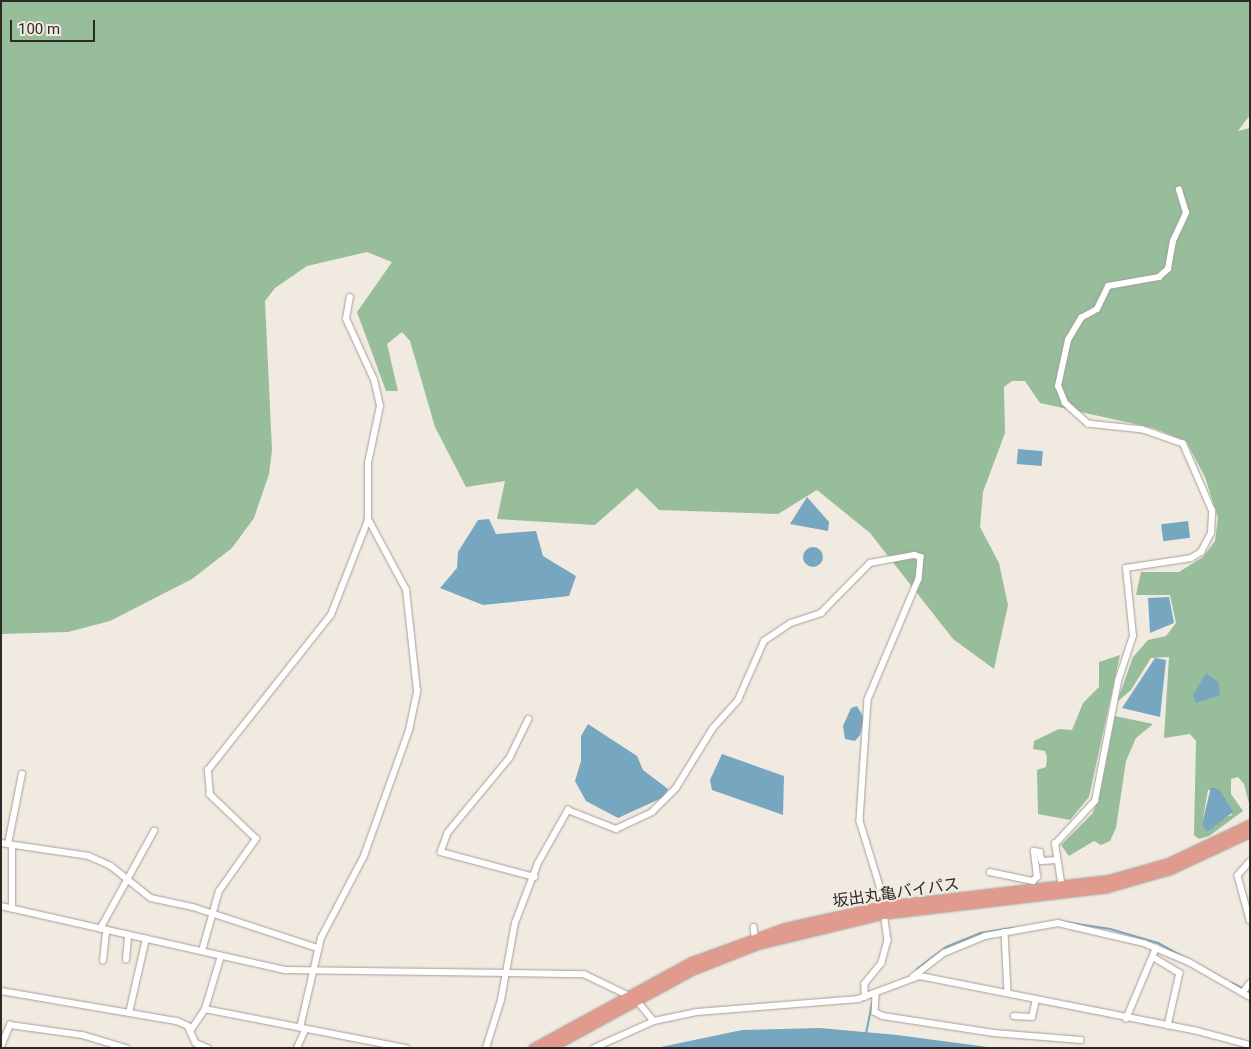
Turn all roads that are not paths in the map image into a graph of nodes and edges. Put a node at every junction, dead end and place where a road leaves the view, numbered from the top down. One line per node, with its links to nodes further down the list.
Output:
1 (1179, 190): 12 (street)
2 (350, 297): 3 (street)
3 (368, 520): 21 (street); 29 (street)
4 (529, 720): 15 (street)
5 (22, 774): 11 (street)
6 (1250, 824): 9 (highway, 坂出丸亀バイパス)
7 (154, 831): 16 (street)
8 (1250, 832): 9 (highway, 坂出丸亀バイパス)
9 (1223, 840): 17 (highway, 坂出丸亀バイパス); 20 (highway, 坂出丸亀バイパス)
10 (1, 843): 11 (street)
11 (10, 845): 16 (street); 19 (street)
12 (1057, 860): 14 (street); 17 (street)
13 (1250, 862): 22 (street)
14 (990, 872)
15 (535, 877): 20 (street); 37 (street)
16 (125, 880): 21 (street); 24 (street)
17 (1062, 888): 20 (highway, 坂出丸亀バイパス)
18 (1, 906): 19 (street)
19 (12, 909): 24 (street)
20 (882, 910): 27 (highway, 坂出丸亀バイパス); 44 (street); 46 (highway, 坂出丸亀バイパス)
21 (215, 915): 29 (street); 31 (street)
22 (1250, 920)
23 (754, 927): 27 (street)
24 (103, 929): 26 (street); 35 (street)
25 (1005, 932): 30 (street); 38 (street); 41 (street)
26 (128, 935): 28 (street); 34 (street)
27 (755, 937): 42 (highway, 坂出丸亀バイパス)
28 (146, 939): 31 (street); 49 (street)
29 (318, 948): 36 (street)
30 (1156, 948): 33 (street); 39 (street)
31 (202, 951): 32 (street)
32 (221, 956): 36 (street); 48 (street)
33 (1153, 957): 51 (street); 53 (street)
34 (126, 960)
35 (103, 961)
36 (311, 970): 37 (street); 54 (street)
37 (506, 970): 42 (street); 67 (street)
38 (913, 977): 41 (street); 43 (street)
39 (1246, 988): 45 (street)
40 (1, 991): 49 (street)
41 (1008, 993): 47 (street)
42 (626, 994): 46 (street); 68 (highway, 坂出丸亀バイパス)
43 (876, 995): 44 (street); 57 (street)
44 (865, 997): 52 (street)
45 (1250, 997)
46 (636, 999): 52 (street); 69 (highway, 坂出丸亀バイパス)
47 (1036, 999): 50 (street); 51 (street)
48 (205, 1009): 54 (street); 55 (street)
49 (129, 1013): 55 (street)
50 (1014, 1016)
51 (1126, 1019): 53 (street)
52 (654, 1021): 70 (street)
53 (1168, 1026): 59 (street)
54 (303, 1029): 65 (street); 66 (street)
55 (191, 1030): 58 (street)
56 (98, 1040): 60 (street); 61 (street); 62 (street)
57 (1081, 1040)
58 (196, 1043): 63 (street); 64 (street)
59 (1249, 1046)
60 (1, 1047)
61 (96, 1048)
62 (126, 1048)
63 (190, 1048)
64 (208, 1048)
65 (297, 1048)
66 (406, 1048)
67 (486, 1048)
68 (533, 1048)
69 (549, 1048)
70 (594, 1048)

